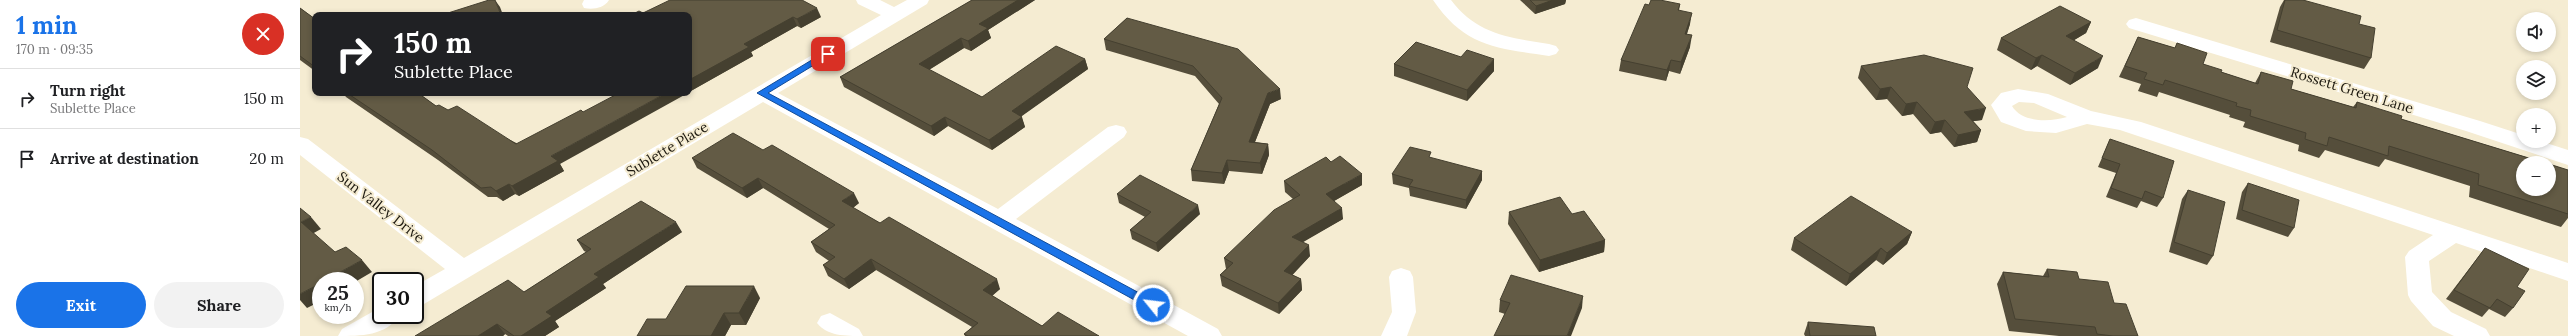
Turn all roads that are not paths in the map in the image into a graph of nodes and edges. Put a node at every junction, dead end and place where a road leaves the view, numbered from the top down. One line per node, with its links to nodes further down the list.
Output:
1 (865, 0): 4 (street)
2 (920, 0): 4 (street, Sublette Place)
3 (1442, 0): 6 (street)
4 (895, 14): 7 (street, Sublette Place)
5 (2136, 24): 11 (street, Rossett Green Lane)
6 (1549, 50)
7 (762, 93): 12 (street); 14 (street, Sublette Place)
8 (2084, 117): 13 (street)
9 (1116, 132): 12 (street)
10 (302, 147): 14 (street, Sun Valley Drive)
11 (2568, 158)
12 (999, 220): 20 (street)
13 (2453, 234): 15 (street); 22 (street)
14 (463, 270): 17 (street, Sublette Place)
15 (2568, 272)
16 (1402, 277): 21 (street)
17 (424, 293)
18 (372, 324): 19 (street)
19 (351, 336)
20 (1208, 336)
21 (1394, 336)
22 (2477, 336)

